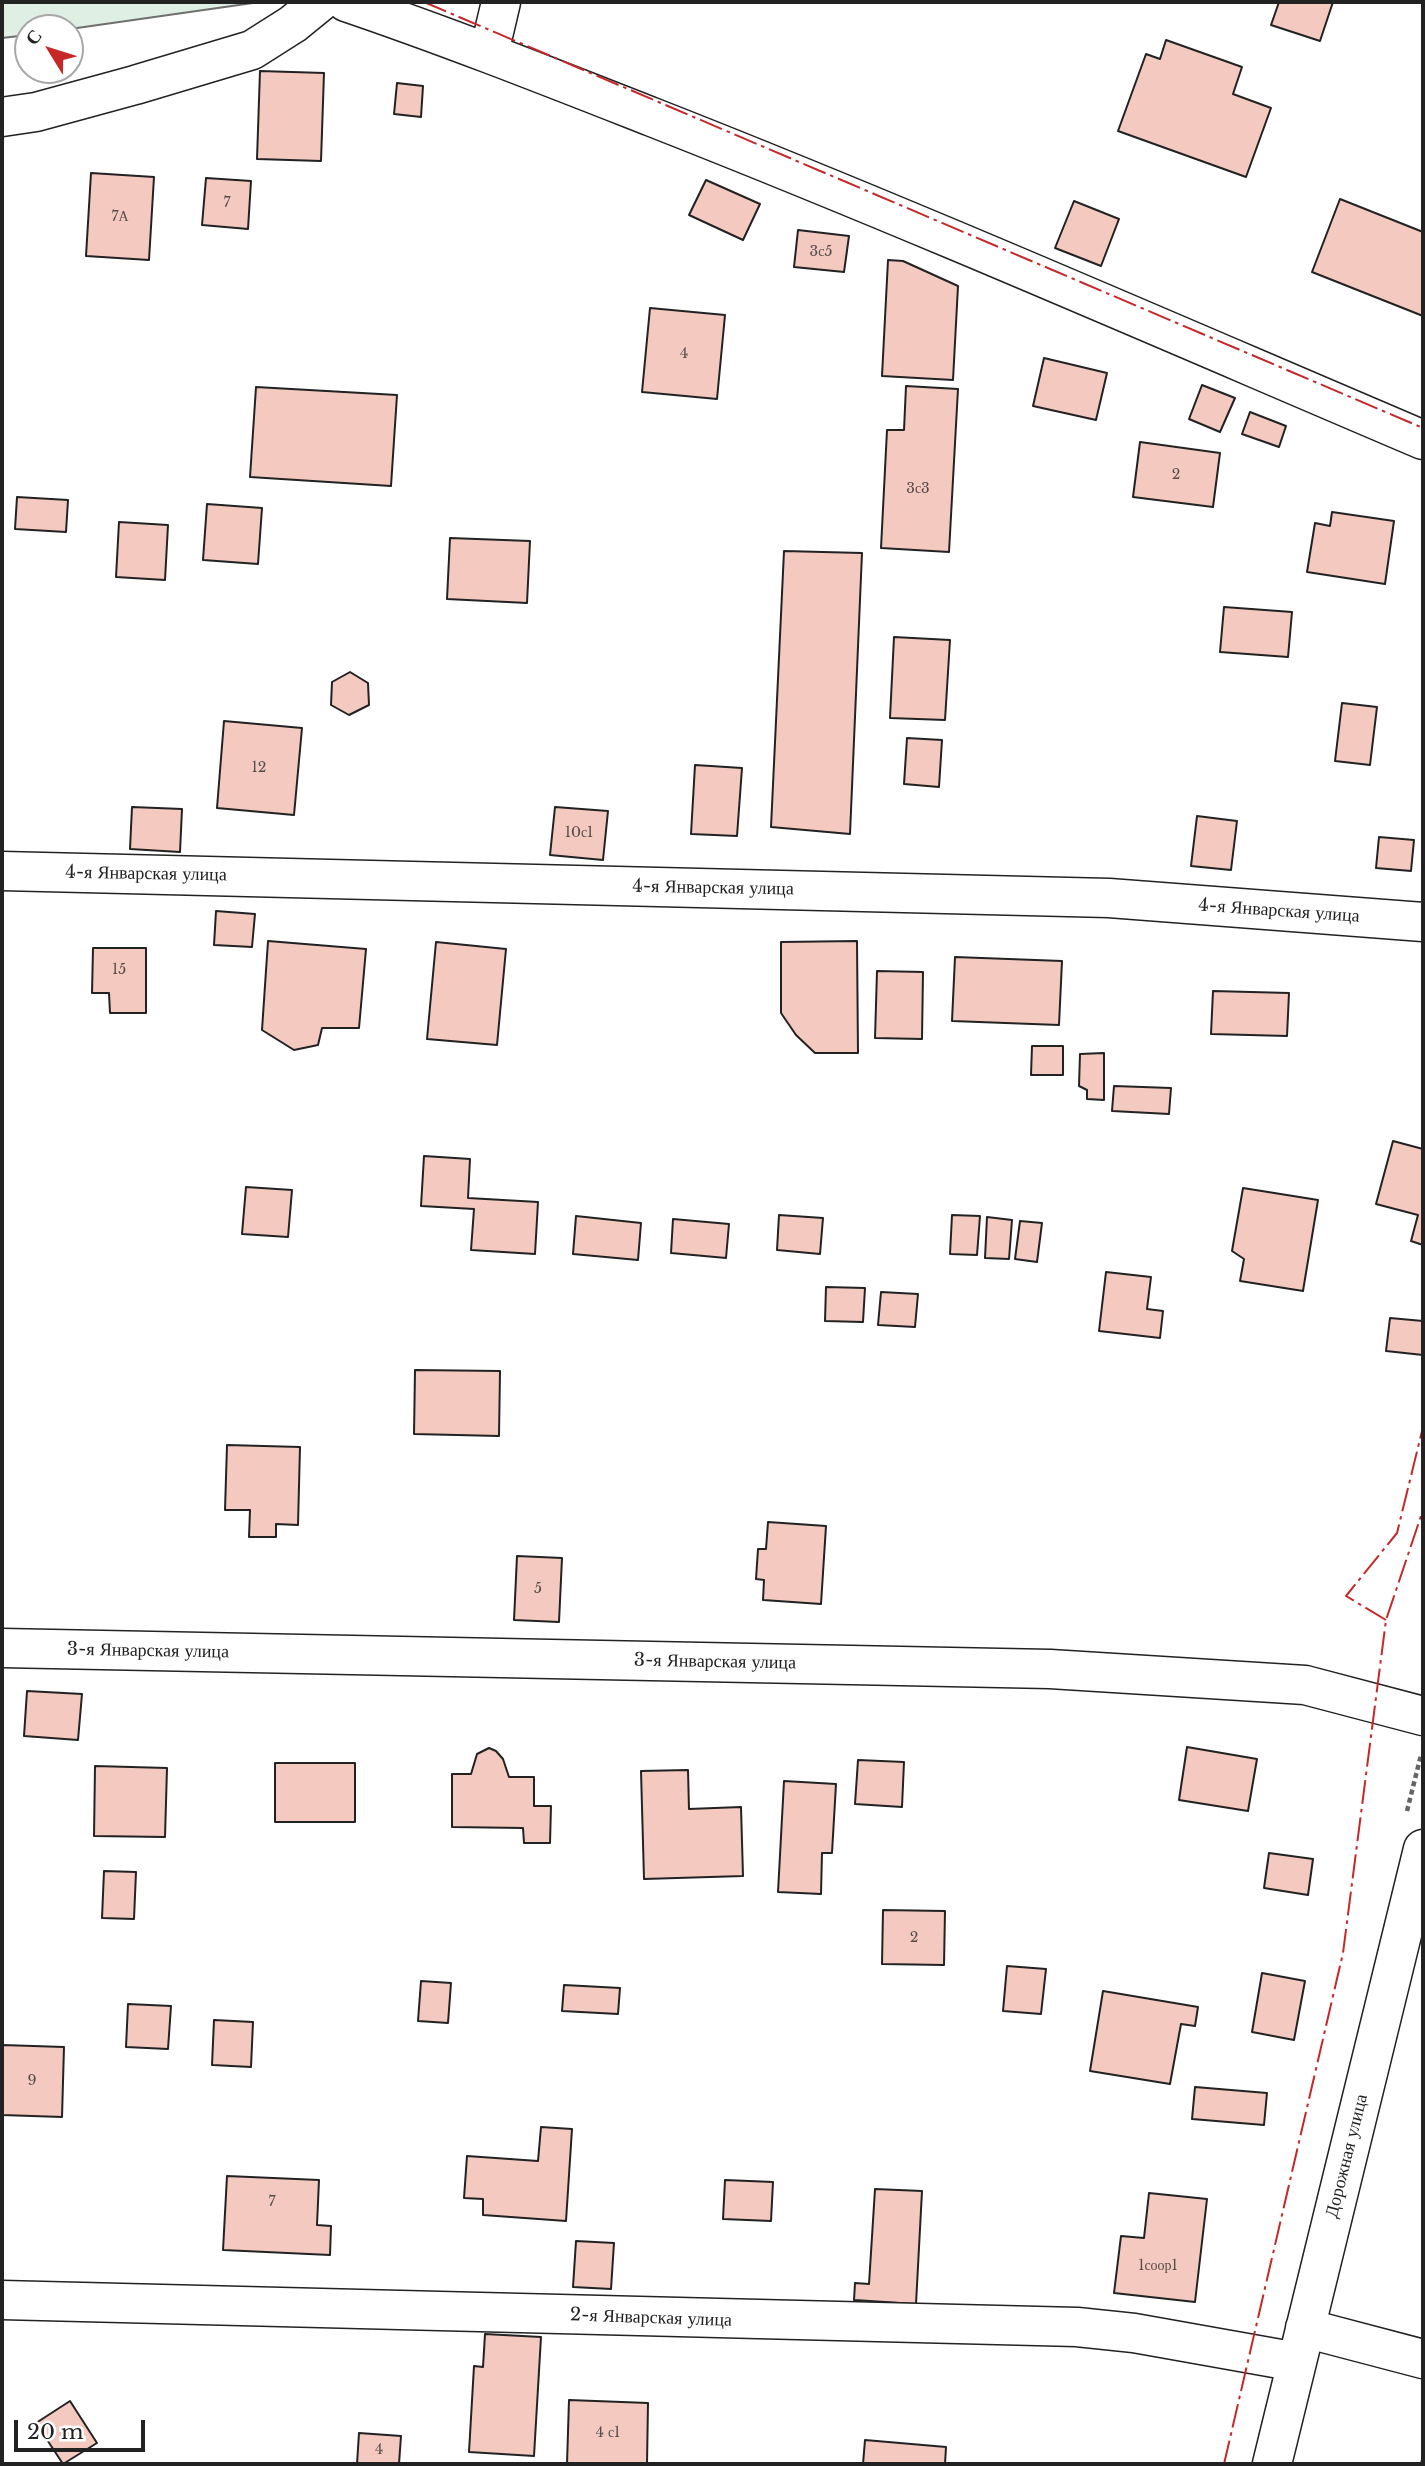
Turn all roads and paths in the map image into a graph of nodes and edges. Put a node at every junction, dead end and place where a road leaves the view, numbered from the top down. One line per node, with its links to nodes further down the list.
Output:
1 (320, 2): 5 (street)
2 (346, 2): 4 (street)
3 (501, 2): 4 (street)
4 (489, 53): 6 (street)
5 (2, 117)
6 (1423, 440)
7 (2, 871): 8 (street, 4-я Январская улица)
8 (1423, 922)
9 (2, 1648): 10 (street, 3-я Январская улица)
10 (1423, 1716)
11 (1423, 1849): 13 (street, Дорожная улица)
12 (2, 2300): 13 (street, 2-я Январская улица)
13 (1301, 2345): 14 (street, 2-я Январская улица); 15 (street, Дорожная улица)
14 (1423, 2359)
15 (1272, 2464)

